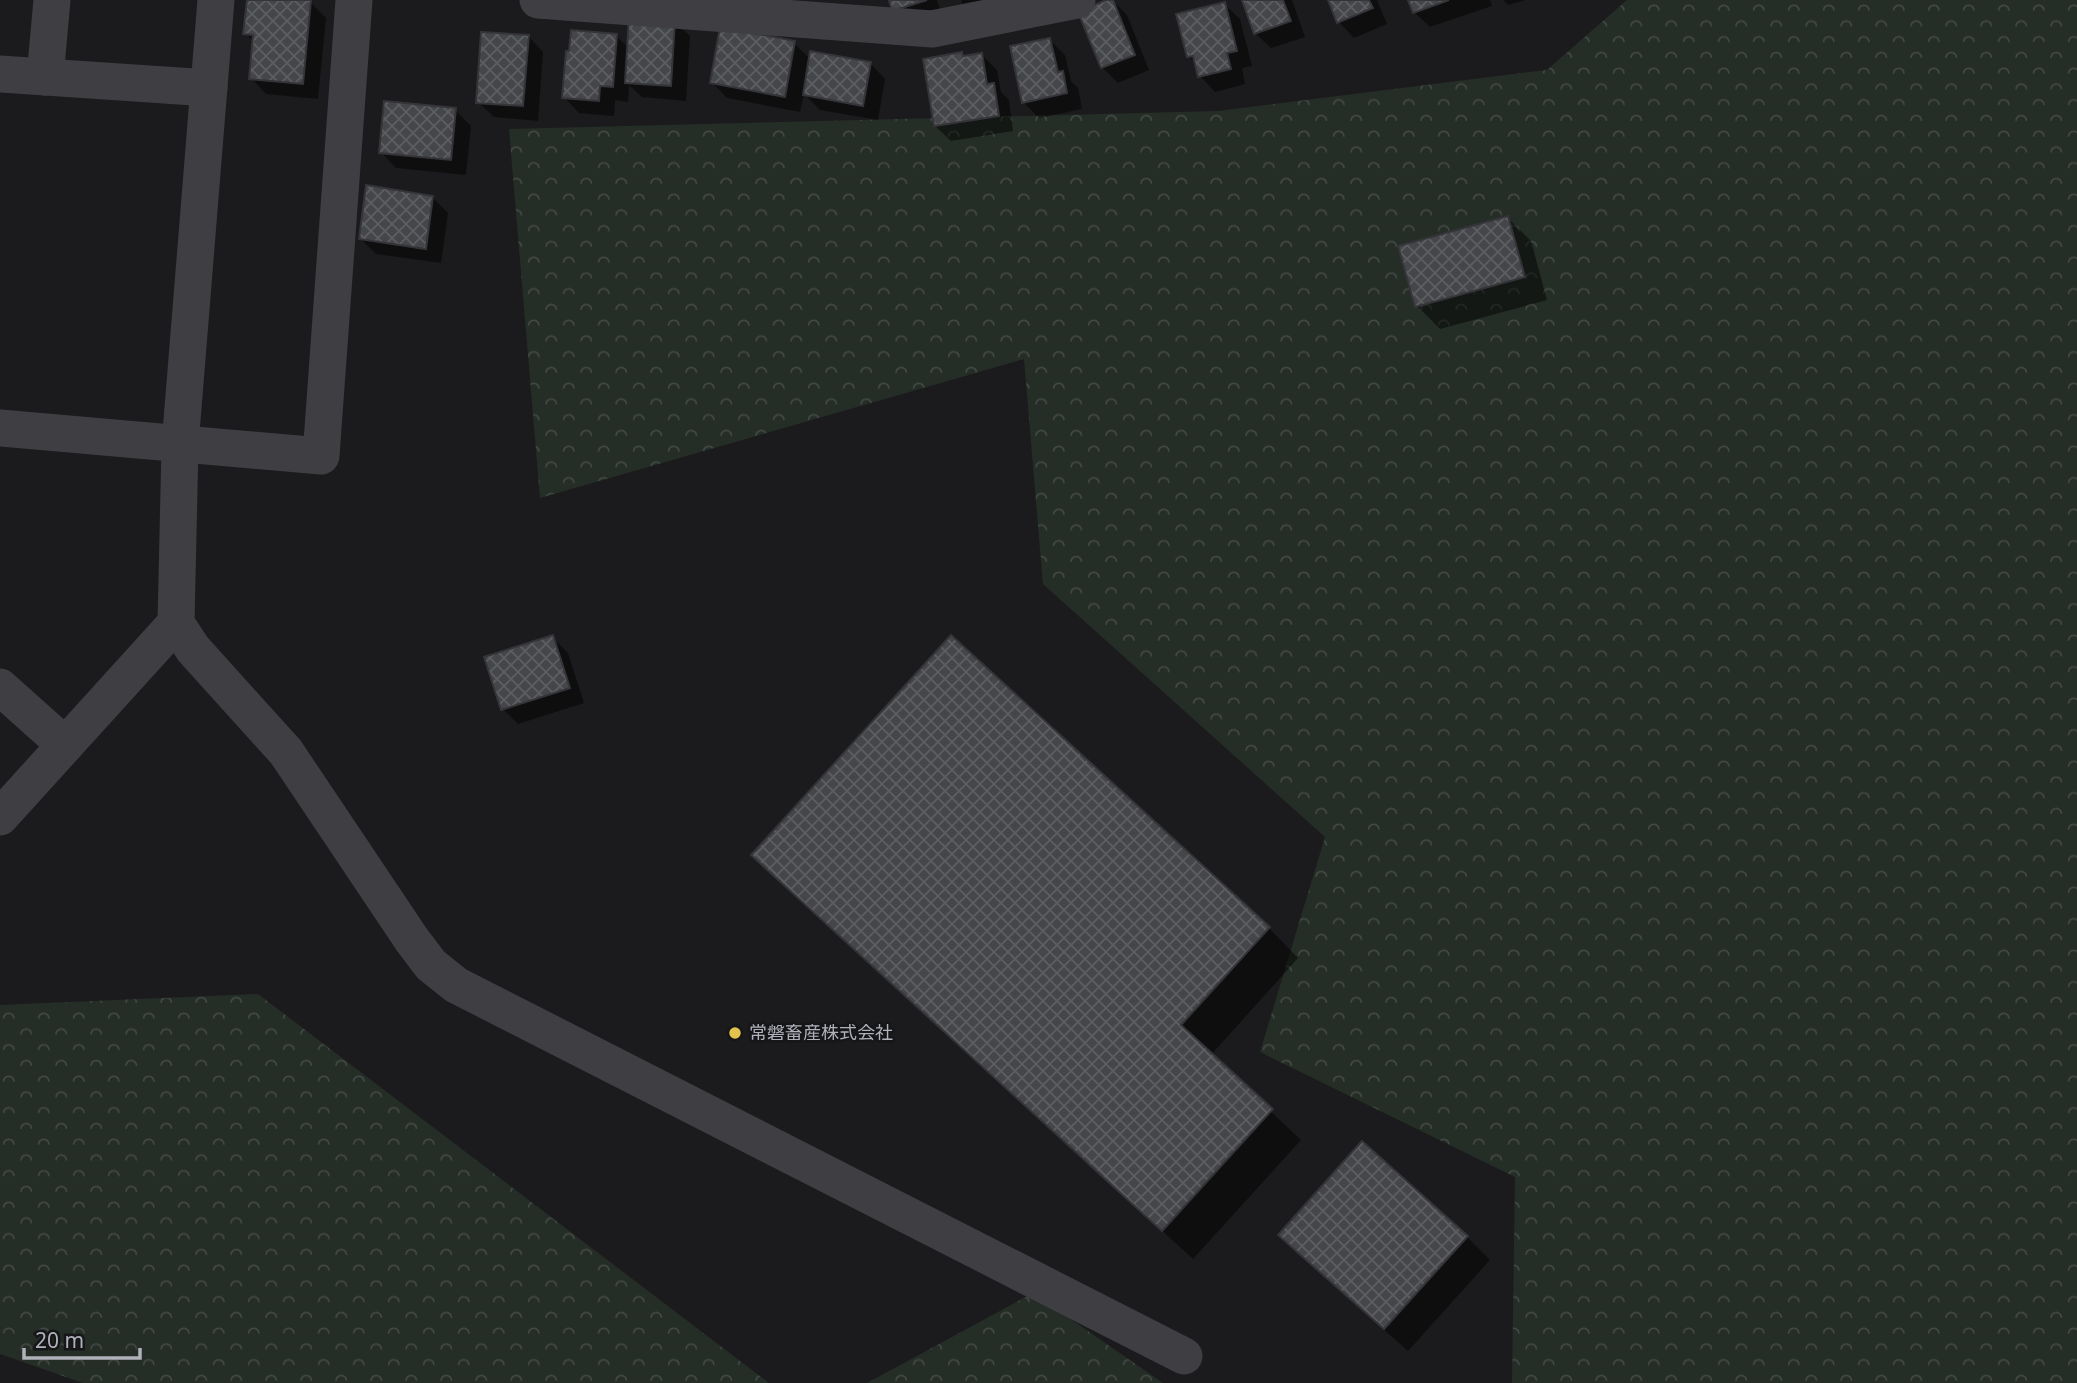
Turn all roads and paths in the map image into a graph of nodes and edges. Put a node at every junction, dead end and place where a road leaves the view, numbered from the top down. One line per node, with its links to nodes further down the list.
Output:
1 (52, 0): 8 (street)
2 (216, 0): 9 (street)
3 (355, 0): 11 (street)
4 (538, 0): 6 (street)
5 (1077, 0): 6 (street)
6 (842, 11)
7 (0, 74): 8 (street)
8 (45, 77): 9 (street)
9 (209, 88): 11 (street)
10 (0, 428): 11 (street)
11 (180, 445): 12 (street)
12 (176, 623): 14 (street); 16 (street)
13 (0, 687): 14 (street)
14 (65, 745): 15 (street)
15 (0, 817)
16 (1184, 1356)

